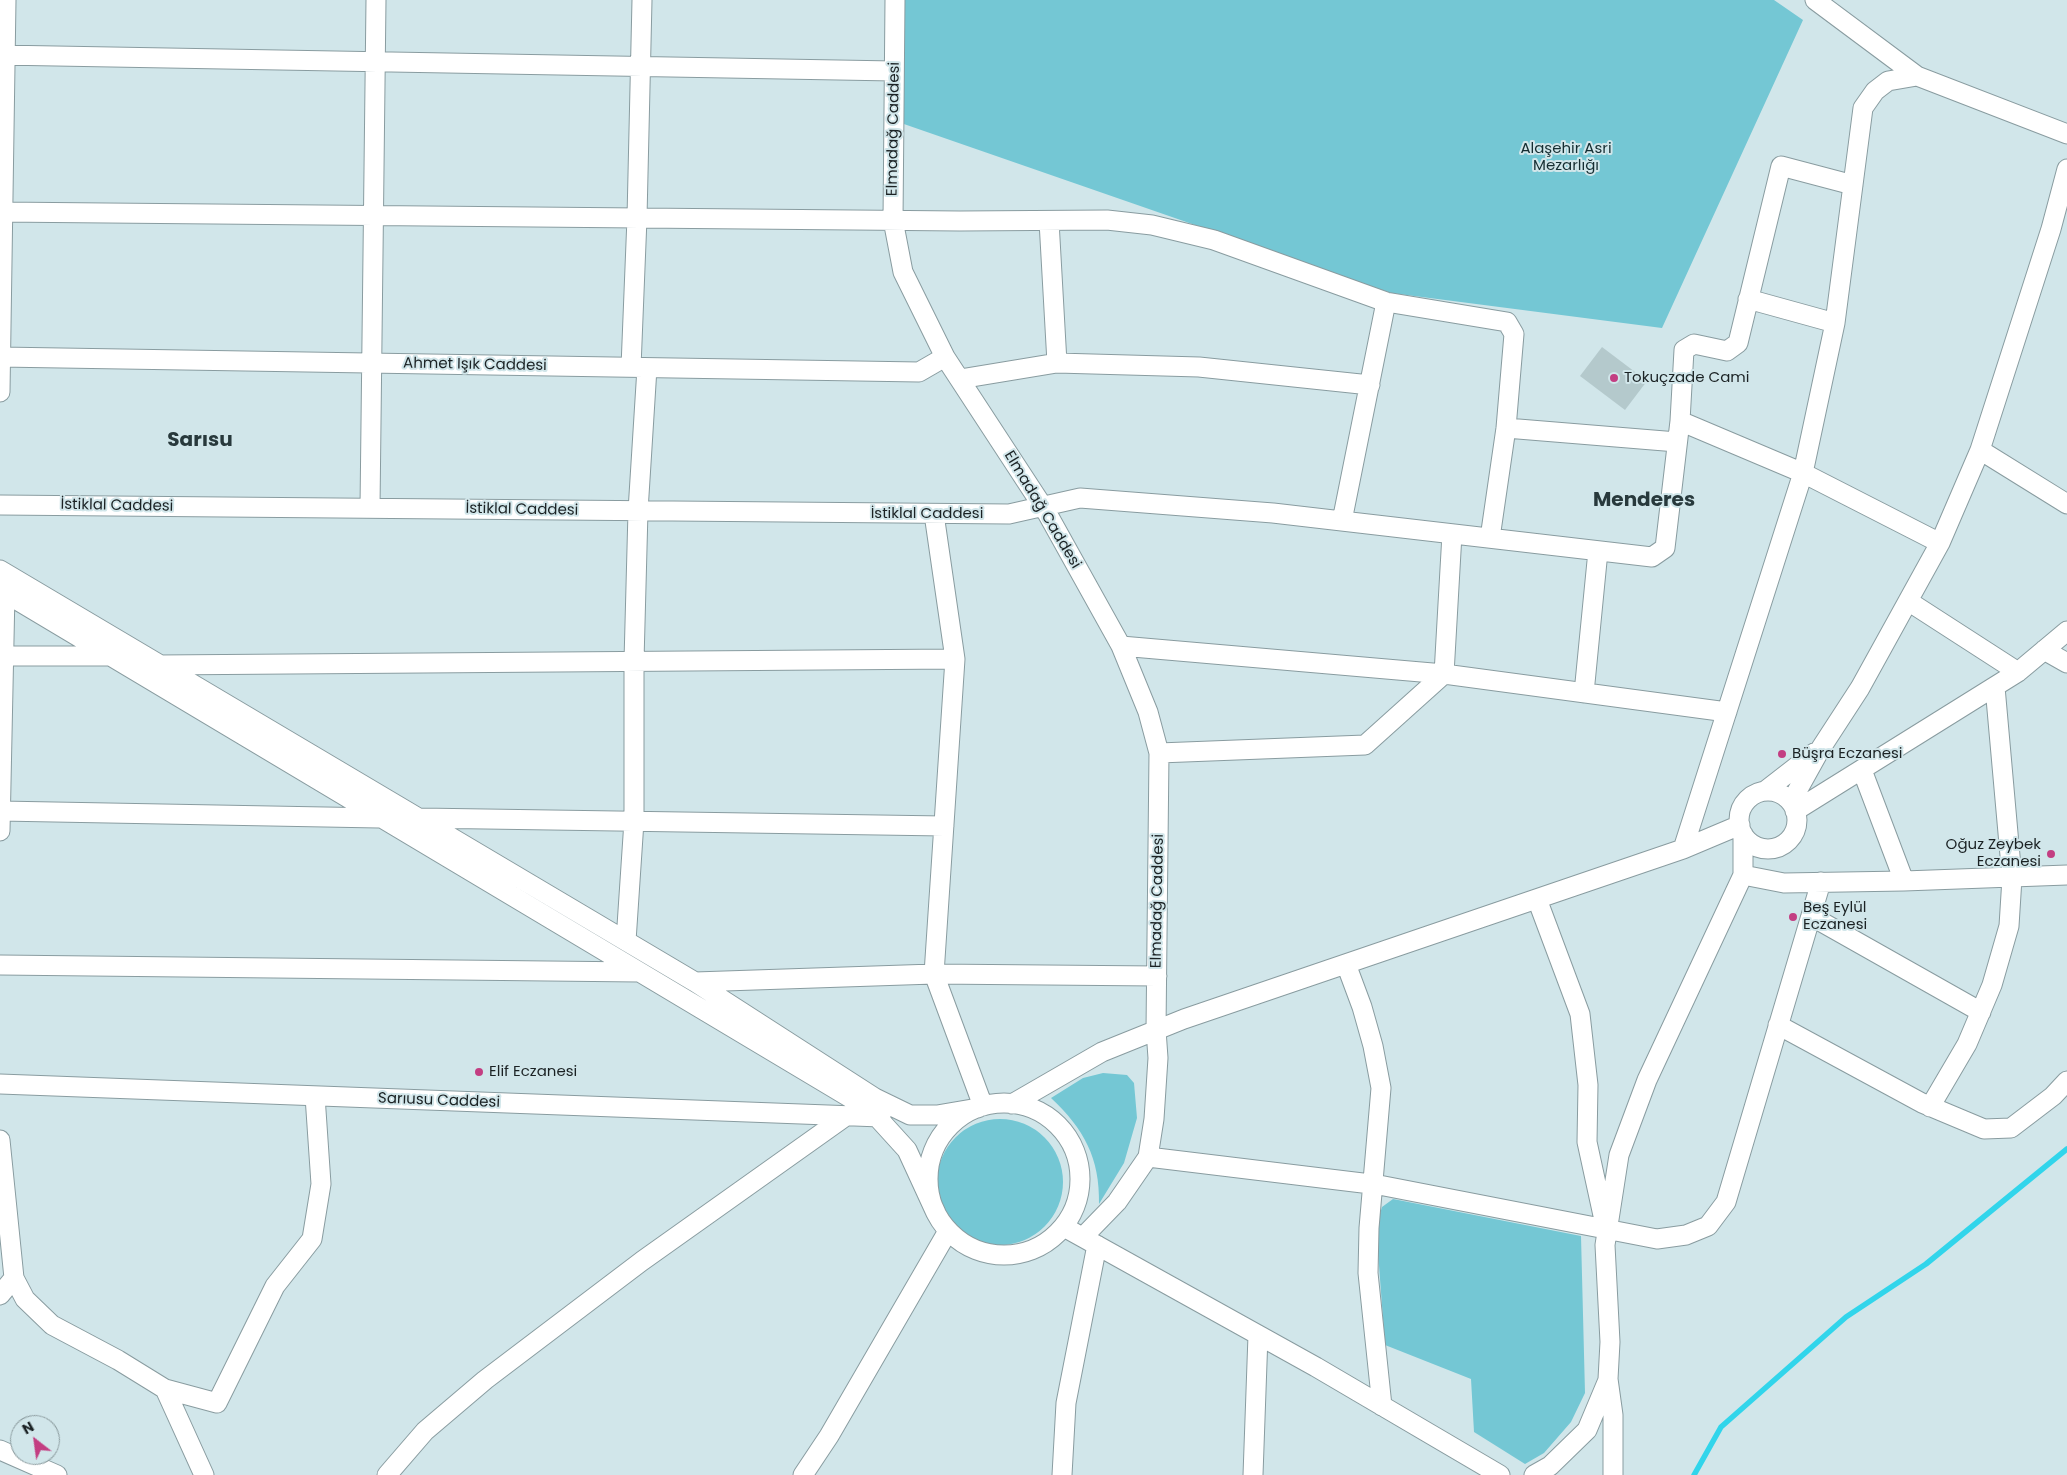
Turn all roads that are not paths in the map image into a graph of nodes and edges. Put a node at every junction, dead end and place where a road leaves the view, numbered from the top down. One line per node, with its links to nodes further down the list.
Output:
1 (6, 0): 6 (street)
2 (376, 0): 7 (street)
3 (642, 0): 8 (street)
4 (895, 0): 9 (street, Elmadağ Caddesi)
5 (1815, 0): 10 (street)
6 (3, 55): 7 (street); 14 (street)
7 (375, 61): 8 (street); 15 (street)
8 (640, 66): 9 (street); 16 (street)
9 (894, 71): 17 (street, Elmadağ Caddesi)
10 (1917, 76): 11 (street); 13 (street)
11 (2067, 134)
12 (2067, 168): 33 (street)
13 (1853, 185): 19 (street); 21 (street)
14 (1, 212): 15 (street); 22 (street)
15 (373, 215): 16 (street); 24 (street)
16 (637, 218): 17 (street); 26 (street)
17 (892, 220): 18 (street); 23 (street, Elmadağ Caddesi)
18 (1049, 220): 20 (street); 25 (street)
19 (1748, 299): 21 (street); 30 (street, İstiklal Caddesi)
20 (1386, 302): 28 (street); 31 (street)
21 (1835, 323): 34 (street)
22 (0, 357): 24 (street, Ahmet Işık Caddesi); 29 (street)
23 (945, 357): 26 (street, Ahmet Işık Caddesi); 27 (street, Elmadağ Caddesi)
24 (371, 363): 26 (street, Ahmet Işık Caddesi); 37 (street)
25 (1057, 363): 27 (street); 28 (street)
26 (639, 367): 39 (street)
27 (960, 380): 38 (street, Elmadağ Caddesi)
28 (1370, 385): 41 (street)
29 (0, 392)
30 (1680, 422): 32 (street, İstiklal Caddesi); 34 (street)
31 (1506, 428): 32 (street); 43 (street)
32 (1677, 442): 45 (street, İstiklal Caddesi)
33 (1980, 450): 35 (street); 44 (street)
34 (1803, 473): 44 (street); 62 (street)
35 (2067, 504)
36 (0, 505): 37 (street, İstiklal Caddesi)
37 (370, 508): 39 (street, İstiklal Caddesi)
38 (1044, 508): 40 (street, İstiklal Caddesi); 41 (street, İstiklal Caddesi); 50 (street, Elmadağ Caddesi)
39 (638, 511): 40 (street, İstiklal Caddesi); 55 (street)
40 (934, 514): 54 (street)
41 (1342, 521): 42 (street, İstiklal Caddesi)
42 (1452, 534): 43 (street, İstiklal Caddesi); 59 (street)
43 (1490, 538): 45 (street, İstiklal Caddesi)
44 (1940, 543): 48 (street)
45 (1598, 551): 61 (street)
46 (0, 570): 57 (street)
47 (2, 591): 52 (street); 53 (street)
48 (1908, 600): 58 (street); 63 (street)
49 (2067, 631): 51 (street)
50 (1121, 646): 59 (street); 64 (street, Elmadağ Caddesi)
51 (2044, 650): 56 (street); 58 (street)
52 (2, 656): 53 (street); 68 (street)
53 (112, 656): 69 (street)
54 (954, 659): 55 (street); 72 (street)
55 (634, 661): 57 (street); 71 (street)
56 (2067, 664)
57 (158, 665): 70 (street)
58 (2018, 672): 60 (street)
59 (1444, 674): 61 (street); 64 (street)
60 (1995, 687): 65 (street); 79 (street)
61 (1584, 692): 62 (street)
62 (1727, 712): 76 (street)
63 (1821, 748): 66 (street); 67 (street)
64 (1159, 753): 89 (street, Elmadağ Caddesi)
65 (1862, 770): 67 (street); 80 (street)
66 (1765, 791): 67 (street); 73 (street)
67 (1793, 807): 75 (street)
68 (0, 811): 69 (street); 74 (street)
69 (381, 818): 87 (street)
70 (420, 818): 71 (street); 84 (street)
71 (634, 821): 72 (street); 84 (street)
72 (944, 826): 88 (street)
73 (1741, 829): 75 (street); 76 (street); 77 (street)
74 (0, 831)
75 (1782, 845): 77 (street)
76 (1683, 849): 82 (street)
77 (1743, 875): 81 (street); 109 (street)
78 (2067, 875): 79 (street)
79 (2012, 878): 80 (street); 91 (street)
80 (1904, 881): 81 (street)
81 (1821, 882): 83 (street)
82 (1537, 899): 85 (street); 109 (street)
83 (1811, 916): 91 (street); 92 (street)
84 (626, 941): 90 (street)
85 (1346, 964): 93 (street); 105 (street)
86 (0, 965): 87 (street)
87 (640, 972): 102 (street)
88 (934, 974): 89 (street); 90 (street); 98 (street)
89 (1157, 976): 93 (street, Elmadağ Caddesi)
90 (695, 982): 100 (street)
91 (1981, 1012): 99 (street)
92 (1778, 1025): 99 (street); 109 (street)
93 (1156, 1030): 97 (street); 104 (street, Elmadağ Caddesi)
94 (2067, 1081): 99 (street)
95 (0, 1084): 96 (street, Sarıusu Caddesi)
96 (315, 1096): 101 (street, Sarıusu Caddesi); 115 (street)
97 (1012, 1104): 98 (street); 107 (street)
98 (981, 1107): 100 (street, Sarıusu Caddesi); 106 (street)
99 (1930, 1107)
100 (910, 1115): 102 (street, Sarıusu Caddesi)
101 (846, 1116): 102 (street, Sarıusu Caddesi); 120 (street)
102 (877, 1117): 106 (street)
103 (0, 1140): 111 (street)
104 (1148, 1157): 105 (street); 110 (street)
105 (1374, 1185): 109 (street); 116 (street)
106 (936, 1213): 108 (street)
107 (1064, 1227): 108 (street); 110 (street)
108 (948, 1231): 121 (street)
109 (1607, 1231): 114 (street)
110 (1090, 1241): 113 (street); 122 (street)
111 (14, 1278): 112 (street); 115 (street)
112 (0, 1295)
113 (1258, 1335): 116 (street); 123 (street)
114 (1608, 1378): 125 (street); 126 (street)
115 (165, 1389): 119 (street)
116 (1382, 1406): 124 (street)
117 (0, 1450): 118 (street)
118 (58, 1475)
119 (204, 1475)
120 (387, 1475)
121 (803, 1475)
122 (1067, 1475)
123 (1253, 1475)
124 (1500, 1475)
125 (1534, 1475)
126 (1613, 1475)

